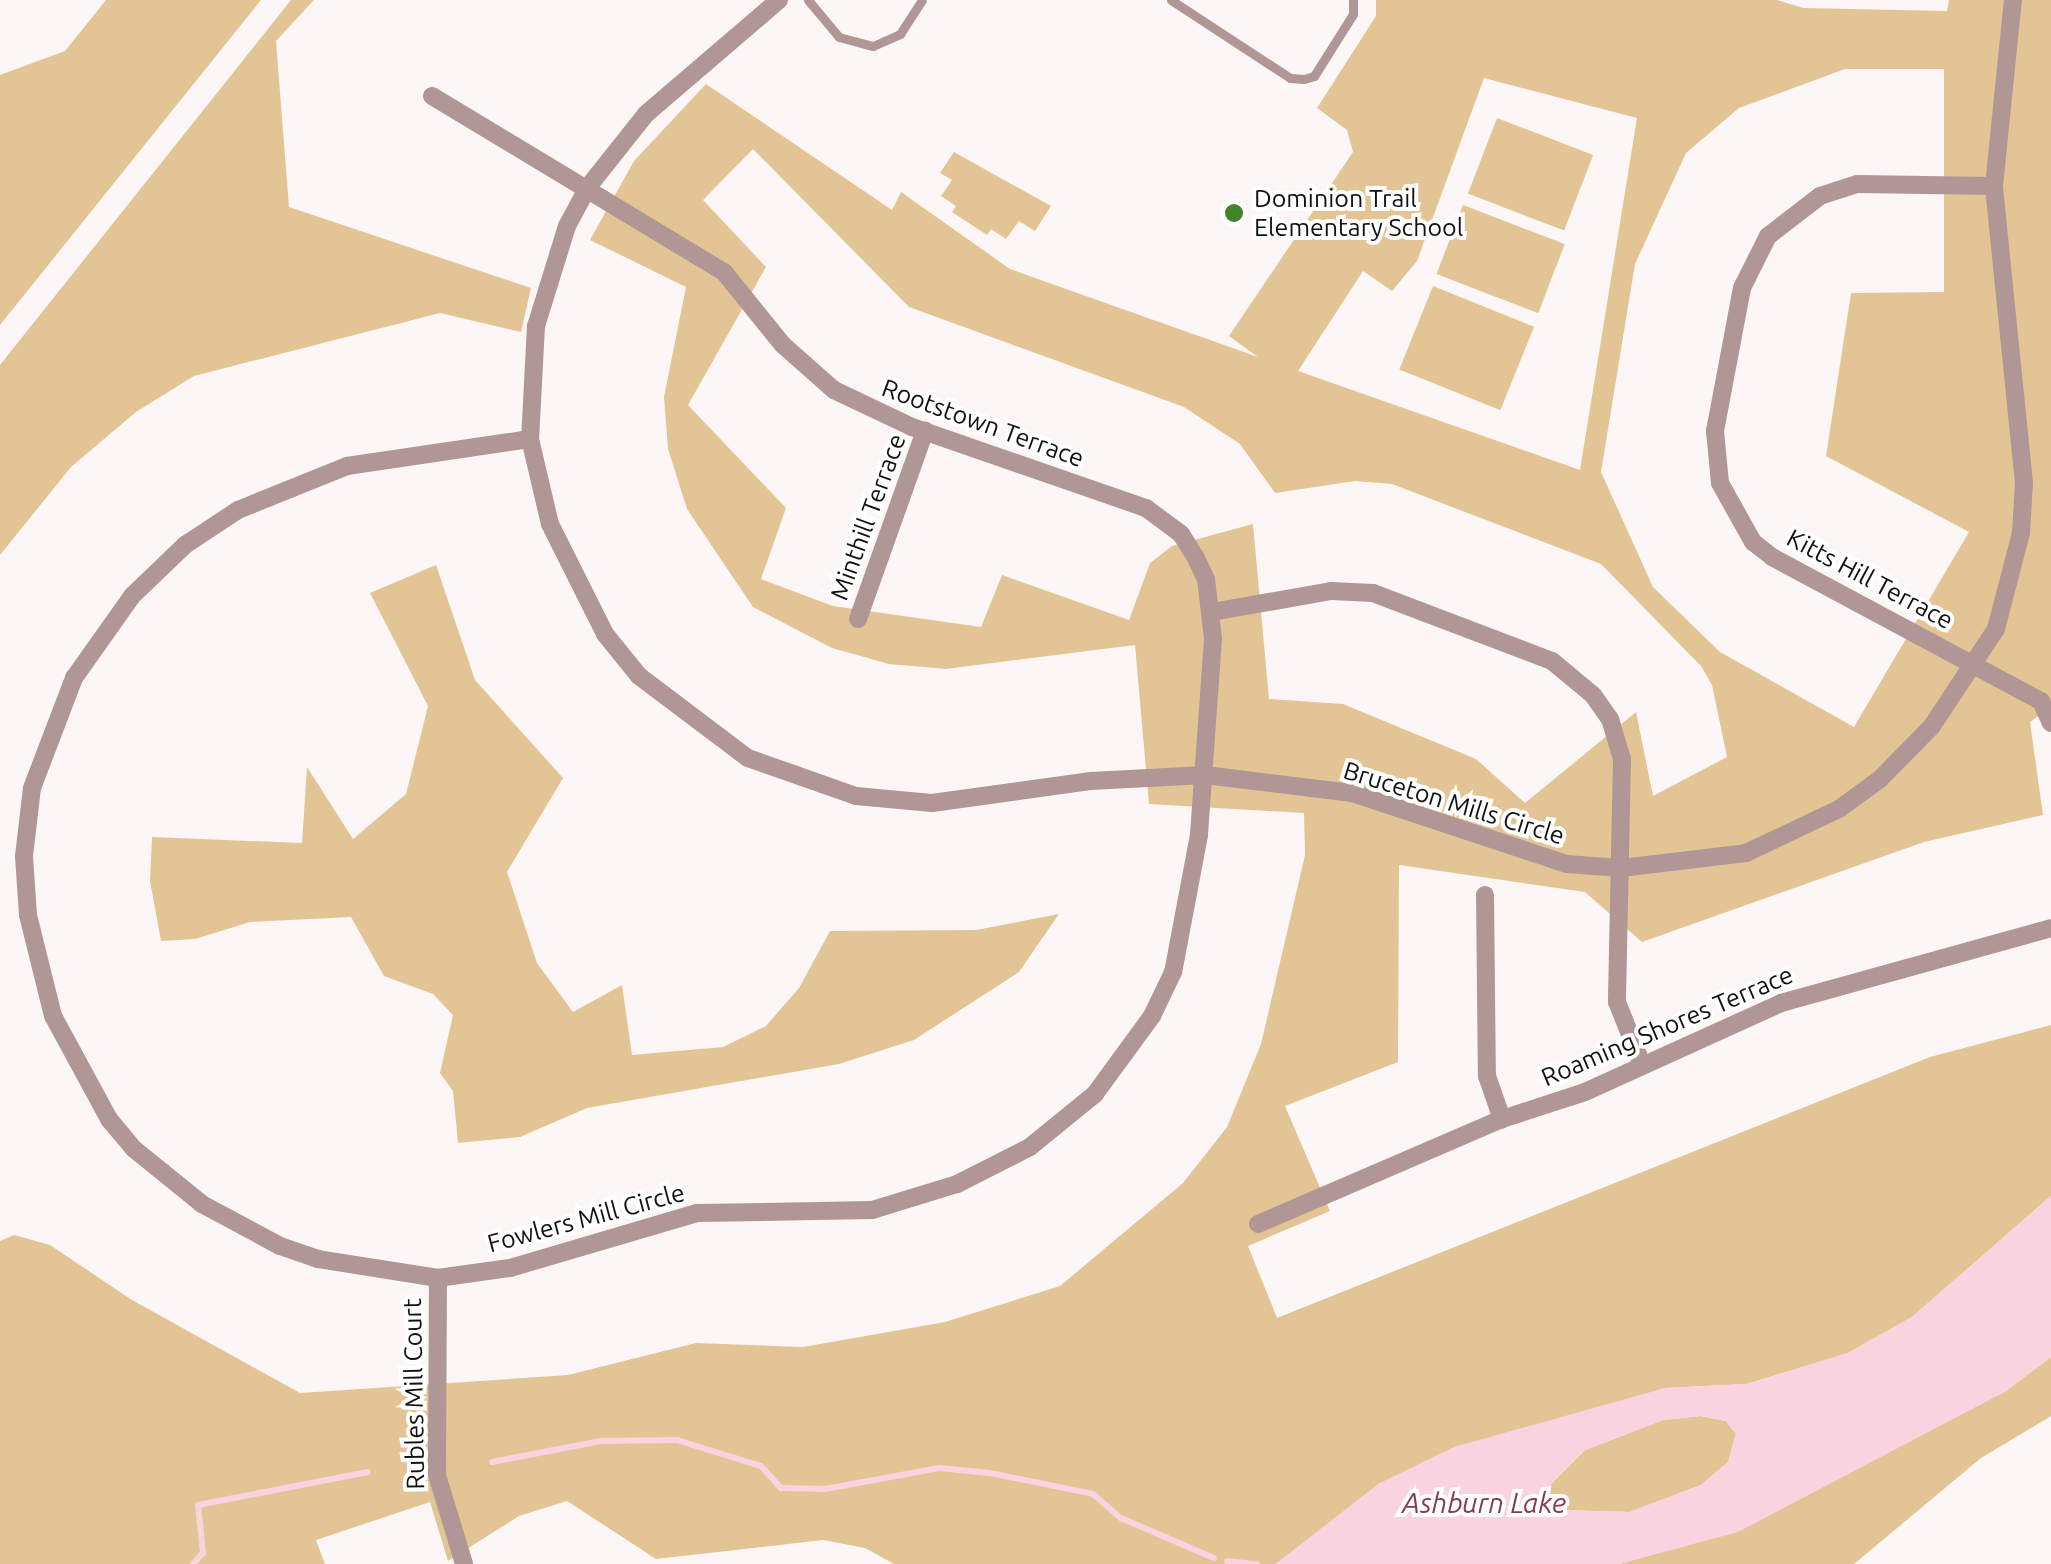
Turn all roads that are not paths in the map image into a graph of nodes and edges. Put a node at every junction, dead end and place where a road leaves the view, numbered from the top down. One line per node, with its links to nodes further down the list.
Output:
1 (779, 0): 9 (street, Bruceton Mills Circle)
2 (808, 0): 3 (lane)
3 (922, 0)
4 (1172, 0): 5 (lane)
5 (1352, 0)
6 (2014, 0): 8 (street, Bruceton Mills Circle)
7 (432, 96): 9 (street, Rootstown Terrace)
8 (1994, 186): 14 (street, Bruceton Mills Circle); 14 (street, Kitts Hill Terrace)
9 (588, 187): 10 (street, Rootstown Terrace); 11 (street, Bruceton Mills Circle)
10 (925, 431): 12 (street, Rootstown Terrace); 13 (street, Minthill Terrace)
11 (530, 440): 17 (street, Bruceton Mills Circle); 24 (street, Fowlers Mill Circle)
12 (1212, 612): 17 (street, Rootstown Terrace); 18 (street)
13 (858, 619)
14 (1977, 664): 15 (street, Kitts Hill Terrace); 18 (street, Bruceton Mills Circle)
15 (2046, 697): 16 (street)
16 (2051, 723)
17 (1205, 776): 18 (street, Bruceton Mills Circle); 24 (street, Fowlers Mill Circle)
18 (1621, 868): 21 (street)
19 (1485, 895): 22 (street)
20 (2051, 928): 21 (street, Roaming Shores Terrace)
21 (1641, 1062): 22 (street, Roaming Shores Terrace)
22 (1502, 1119): 23 (street, Roaming Shores Terrace)
23 (1258, 1224)
24 (438, 1278): 25 (street, Rubles Mill Court)
25 (464, 1564)

